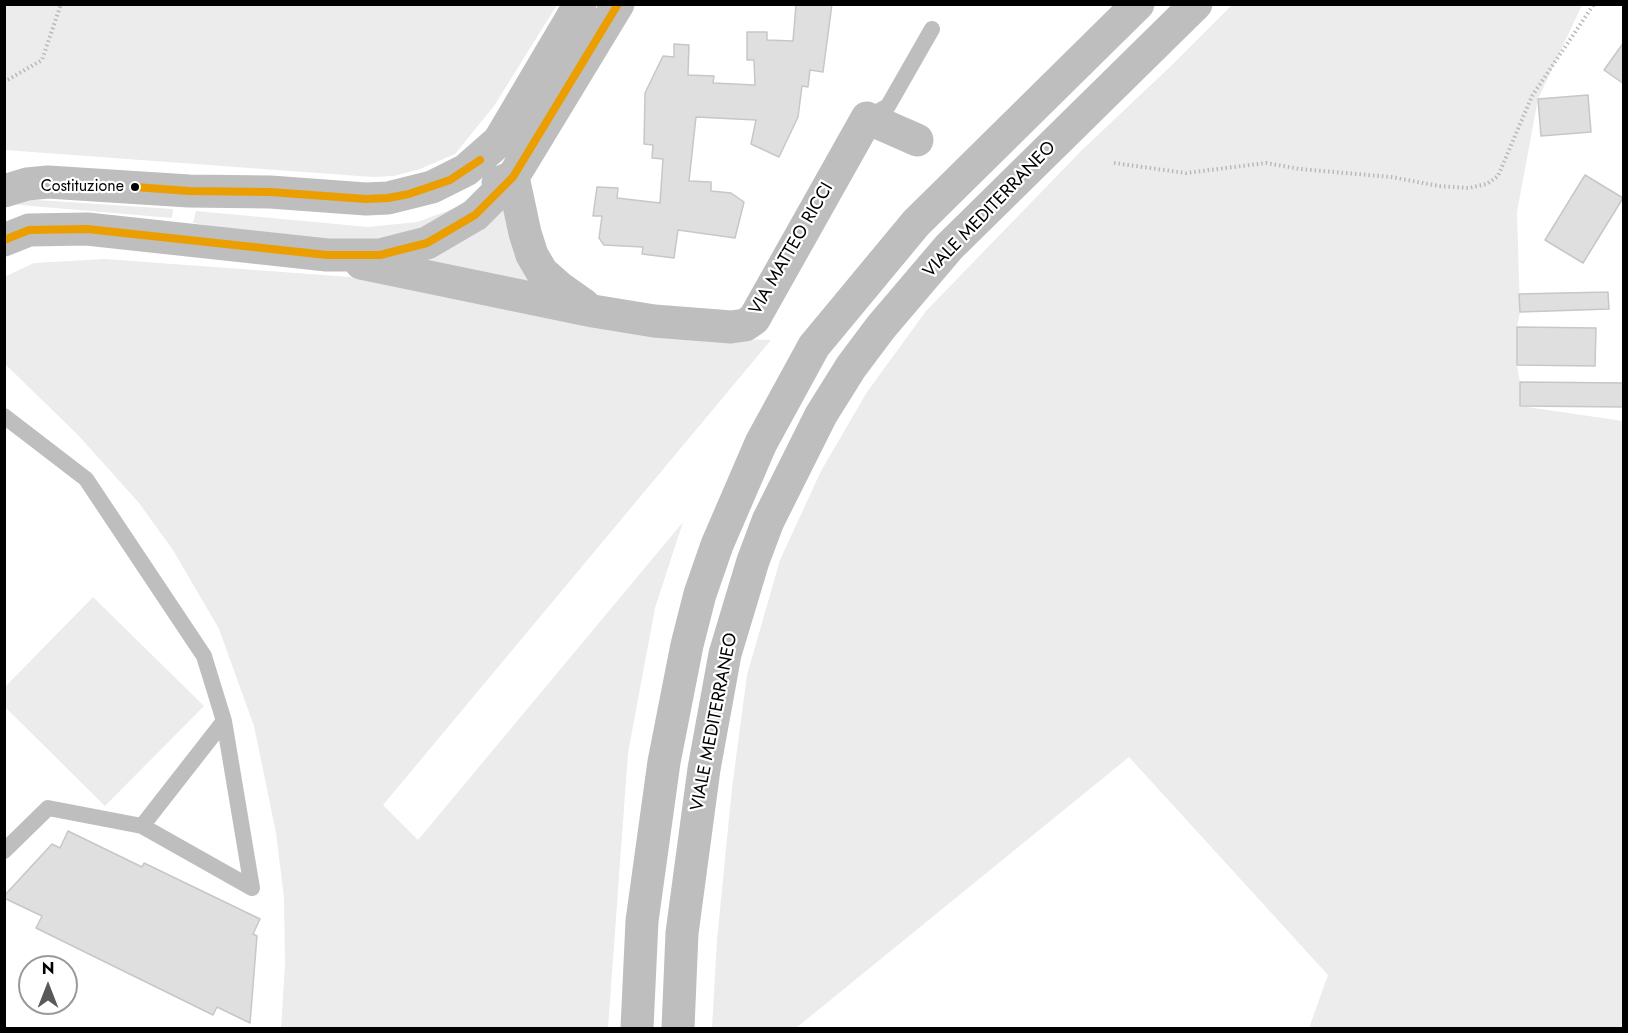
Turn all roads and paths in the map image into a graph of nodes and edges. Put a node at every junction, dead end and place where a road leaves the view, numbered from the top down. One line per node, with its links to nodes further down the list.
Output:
1 (61, 4): 8 (path)
2 (580, 4): 14 (main road)
3 (618, 4): 12 (main road)
4 (1138, 4): 22 (main road)
5 (1196, 4): 23 (main road, VIALE MEDITERRANEO)
6 (1594, 4): 11 (path)
7 (932, 29): 9 (lane)
8 (4, 82)
9 (867, 118): 10 (main road); 17 (main road, VIA MATTEO RICCI)
10 (917, 140)
11 (1113, 163)
12 (513, 177): 14 (main road); 16 (main road); 17 (main road)
13 (4, 191): 14 (main road)
14 (189, 191)
15 (17, 235): 16 (main road)
16 (327, 255): 17 (main road, VIA MATTEO RICCI)
17 (593, 311)
18 (4, 416): 19 (lane)
19 (224, 721): 20 (lane); 20 (lane)
20 (142, 826): 21 (lane)
21 (4, 851)
22 (637, 1029)
23 (678, 1029)

